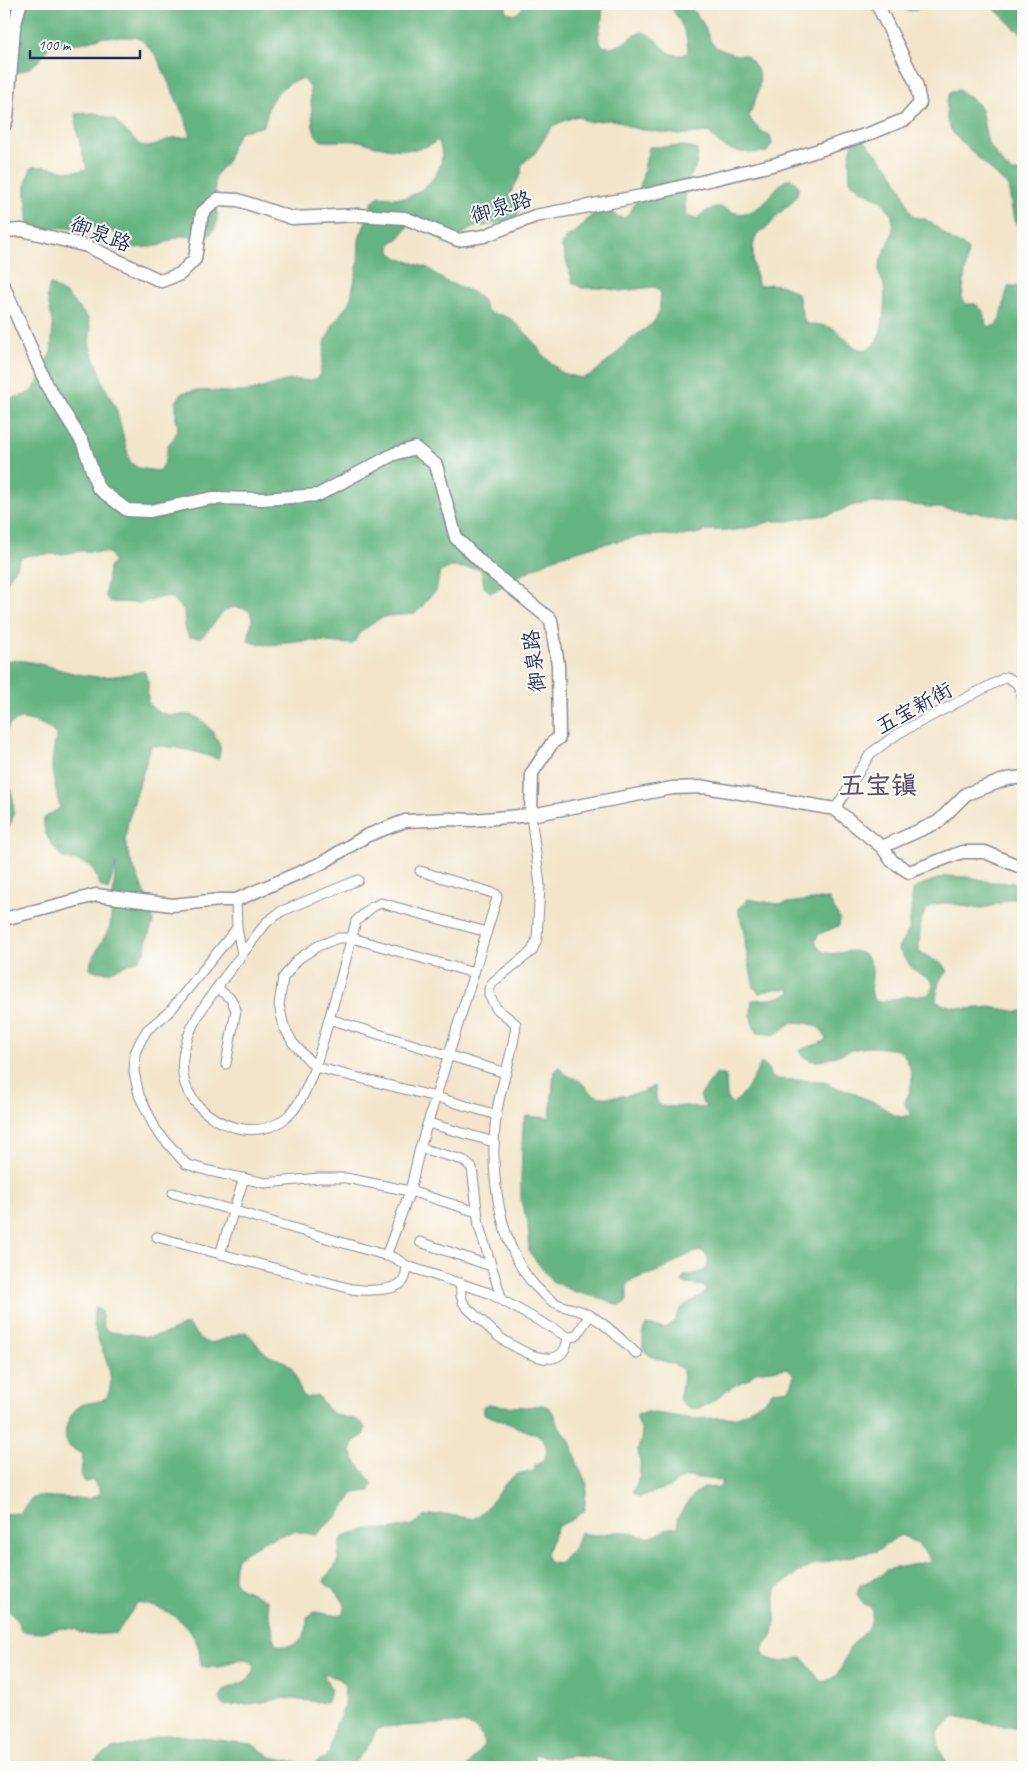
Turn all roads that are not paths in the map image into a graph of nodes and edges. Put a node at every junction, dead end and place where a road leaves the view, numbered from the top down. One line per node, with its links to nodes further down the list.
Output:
1 (20, 4): 3 (street)
2 (877, 4): 4 (street, 御泉路)
3 (4, 126)
4 (4, 231)
5 (4, 287): 9 (street, 御泉路)
6 (1023, 700): 8 (street, 五宝新街)
7 (1023, 777): 10 (street)
8 (835, 809): 9 (street); 10 (street)
9 (531, 815): 14 (street); 26 (street)
10 (882, 847): 11 (street)
11 (1023, 868)
12 (420, 871): 17 (street)
13 (358, 880): 19 (street)
14 (236, 900): 15 (street); 16 (street)
15 (4, 919)
16 (237, 928): 19 (street); 32 (street)
17 (486, 932): 18 (street); 20 (street)
18 (352, 938): 20 (street); 22 (street); 25 (street)
19 (242, 954): 21 (street)
20 (474, 973): 23 (street)
21 (217, 988): 24 (street); 25 (street)
22 (329, 1019): 23 (street); 25 (street)
23 (449, 1056): 26 (street); 27 (street)
24 (226, 1064)
25 (315, 1067): 27 (street)
26 (506, 1073): 28 (street)
27 (436, 1097): 28 (street); 29 (street)
28 (496, 1115): 30 (street)
29 (428, 1123): 30 (street); 31 (street)
30 (494, 1142): 45 (street)
31 (420, 1148): 33 (street); 36 (street)
32 (244, 1178): 33 (street); 35 (street)
33 (410, 1191): 36 (street); 40 (street)
34 (173, 1193): 35 (street)
35 (234, 1211): 39 (street); 40 (street)
36 (477, 1212): 42 (street)
37 (156, 1237): 39 (street)
38 (420, 1242): 42 (street)
39 (220, 1254): 41 (street)
40 (386, 1256): 41 (street)
41 (407, 1266): 43 (street)
42 (492, 1266): 44 (street)
43 (461, 1283): 44 (street); 46 (street)
44 (502, 1300): 46 (street)
45 (590, 1315): 46 (street); 47 (street)
46 (568, 1337)
47 (637, 1354)

